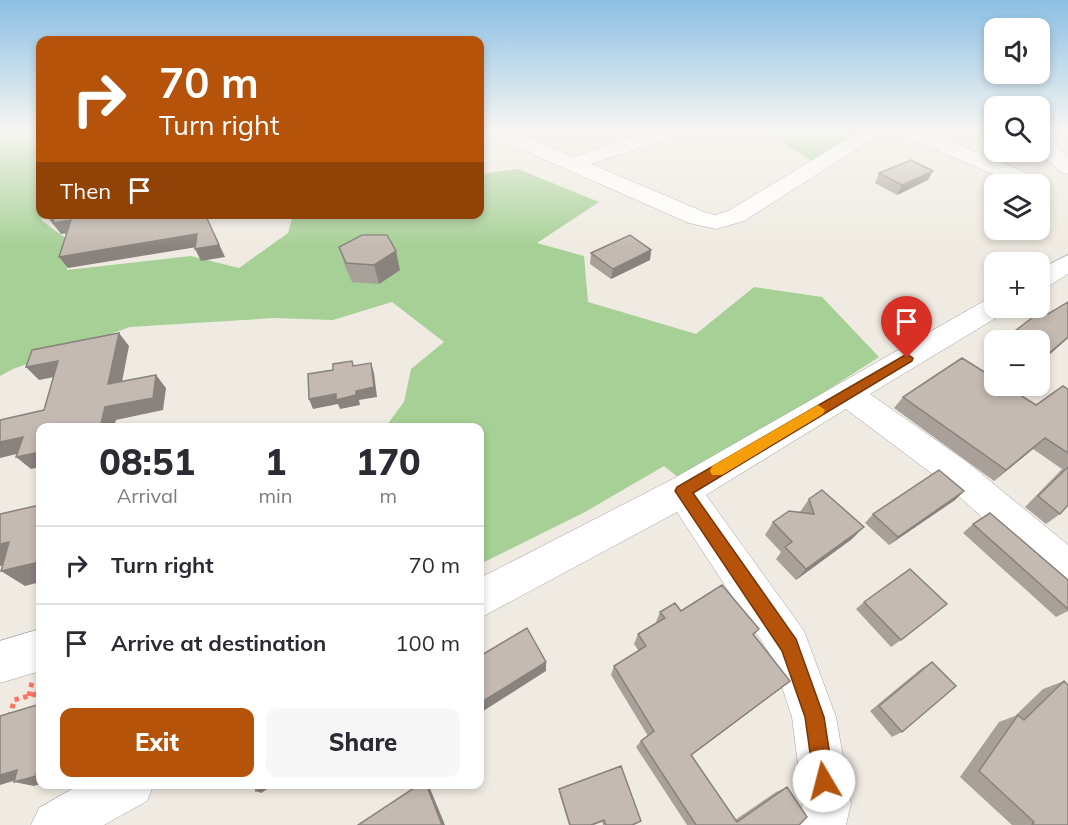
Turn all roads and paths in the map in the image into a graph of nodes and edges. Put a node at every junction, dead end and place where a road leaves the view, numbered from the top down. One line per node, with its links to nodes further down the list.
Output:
1 (586, 170): 2 (street)
2 (810, 170)
3 (1068, 173): 4 (street)
4 (1050, 180)
5 (1068, 263): 6 (street)
6 (1050, 274)
7 (984, 313): 8 (street)
8 (847, 393): 9 (street); 10 (street)
9 (683, 491): 11 (street); 18 (street)
10 (1068, 569)
11 (484, 597)
12 (36, 651): 13 (street)
13 (0, 662)
14 (36, 694): 15 (path)
15 (8, 725)
16 (109, 790): 17 (street)
17 (56, 825)
18 (821, 825)

